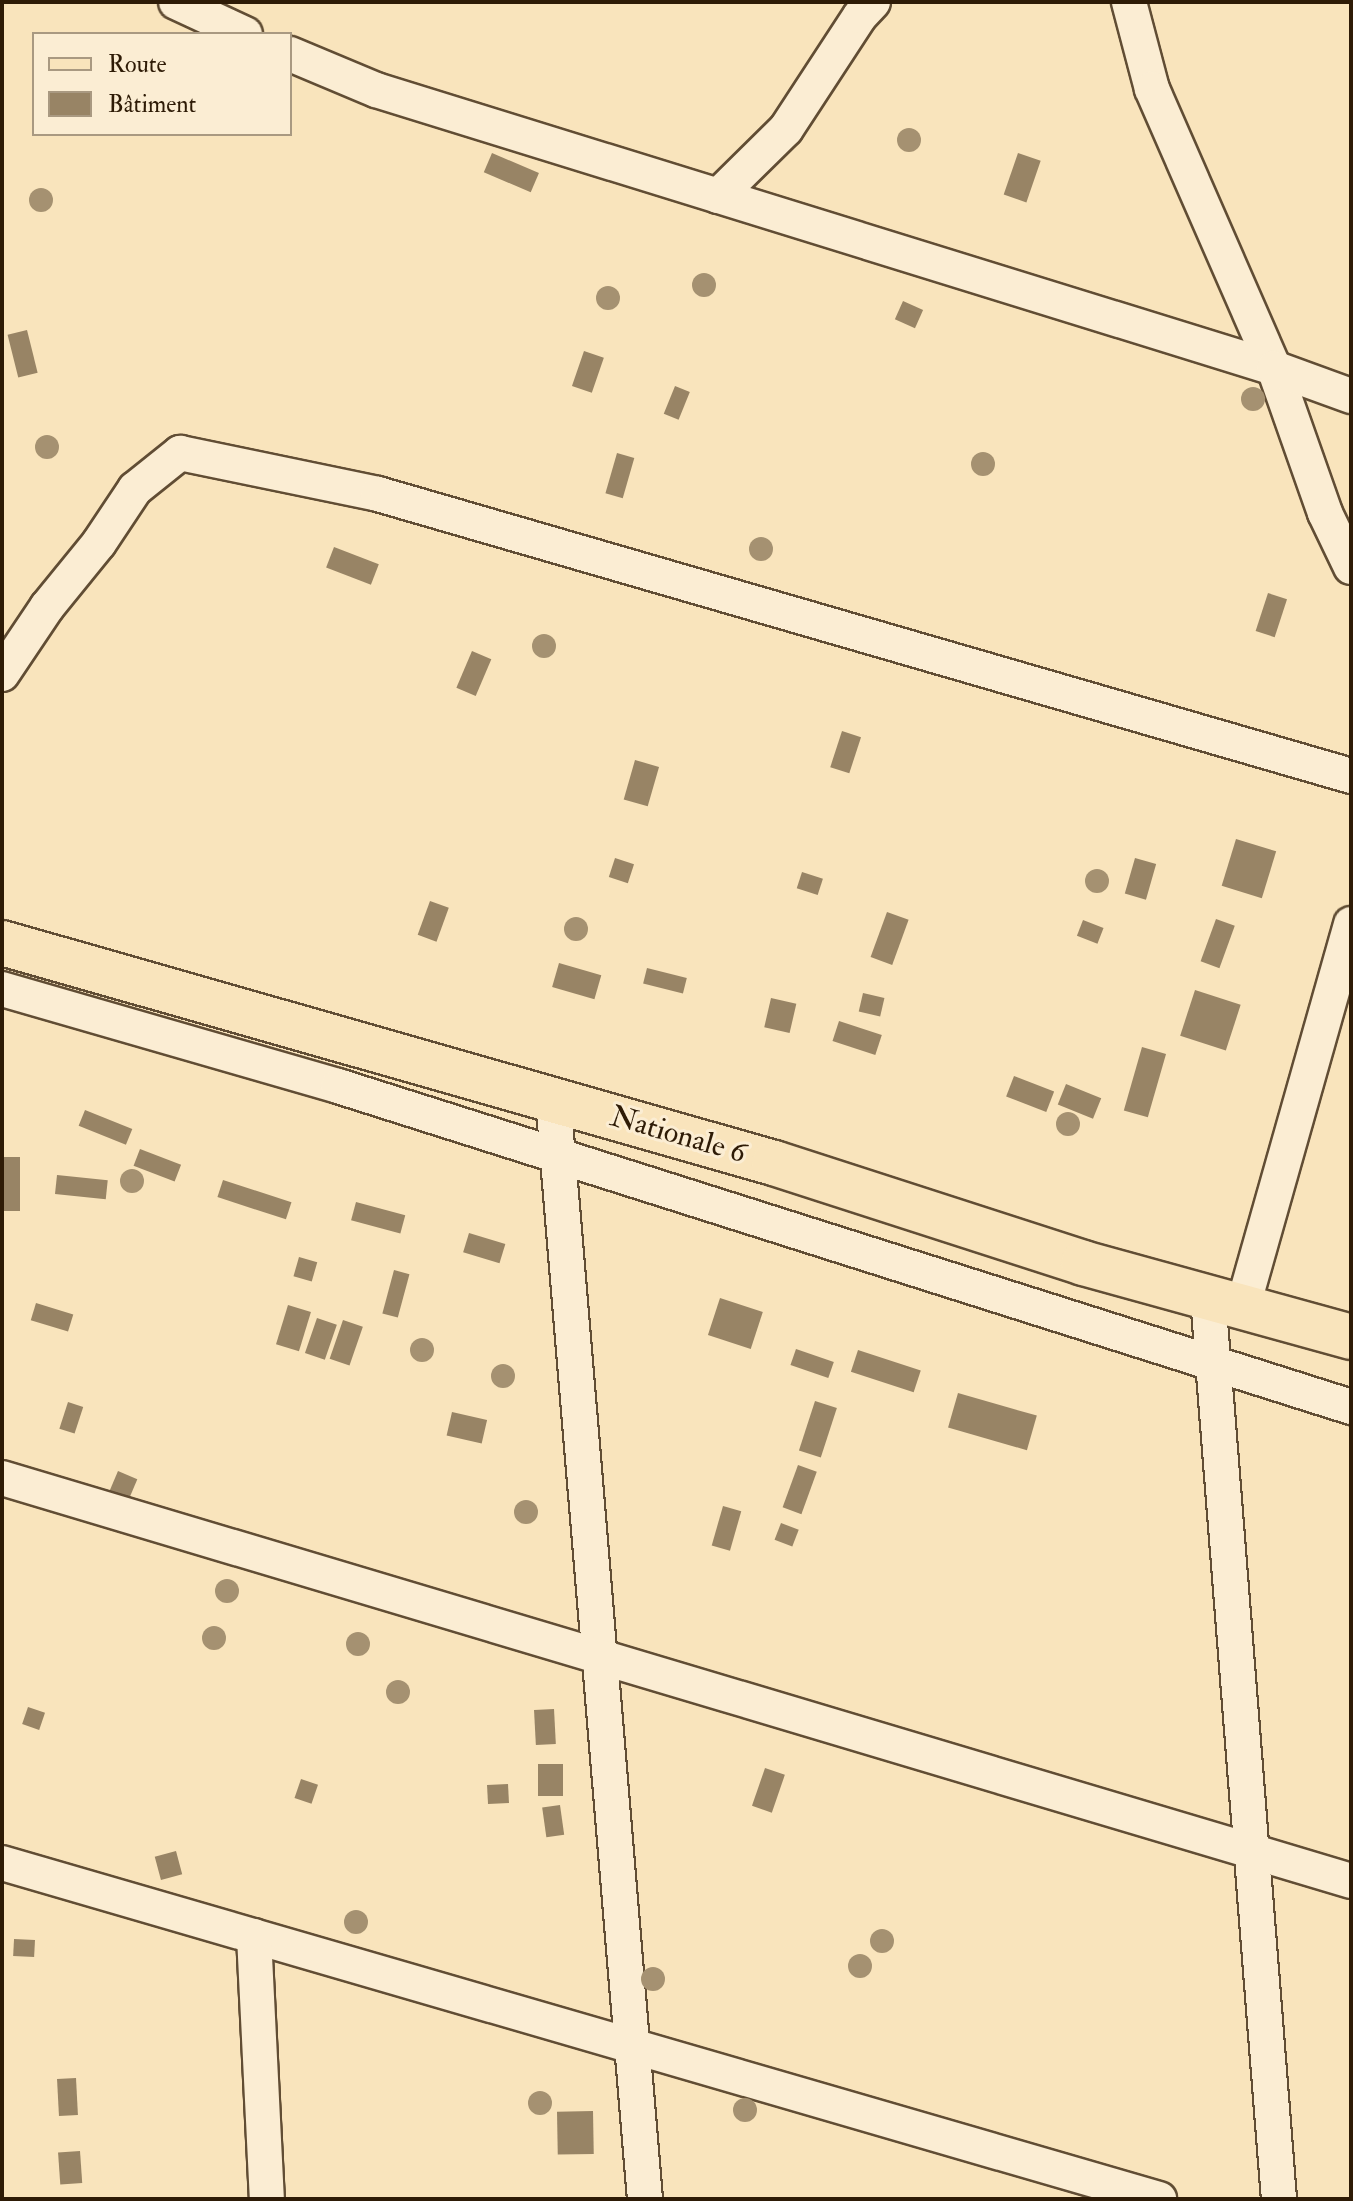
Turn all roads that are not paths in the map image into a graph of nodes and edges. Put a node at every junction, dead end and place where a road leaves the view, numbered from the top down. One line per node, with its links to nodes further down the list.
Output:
1 (176, 2): 4 (street)
2 (873, 2): 6 (street)
3 (1129, 2): 7 (street)
4 (241, 32)
5 (292, 55): 6 (street)
6 (718, 196): 7 (street)
7 (1274, 368): 8 (street); 9 (street)
8 (1351, 396)
9 (1351, 567)
10 (2, 674): 11 (street)
11 (1351, 776)
12 (1351, 924): 17 (street)
13 (2, 943): 15 (main road, Nationale 6)
14 (2, 989): 16 (street)
15 (553, 1099): 16 (street); 17 (main road, Nationale 6)
16 (557, 1157): 19 (street); 22 (street)
17 (1226, 1302): 18 (main road, Nationale 6); 19 (street)
18 (1351, 1337)
19 (1213, 1364): 20 (street); 23 (street)
20 (1351, 1407)
21 (2, 1478): 22 (street)
22 (600, 1656): 23 (street); 27 (street)
23 (1252, 1851): 25 (street); 31 (street)
24 (2, 1863): 26 (street)
25 (1351, 1881)
26 (254, 1936): 27 (street); 28 (street)
27 (632, 2046): 29 (street); 30 (street)
28 (267, 2199)
29 (645, 2199)
30 (1159, 2199)
31 (1279, 2199)

